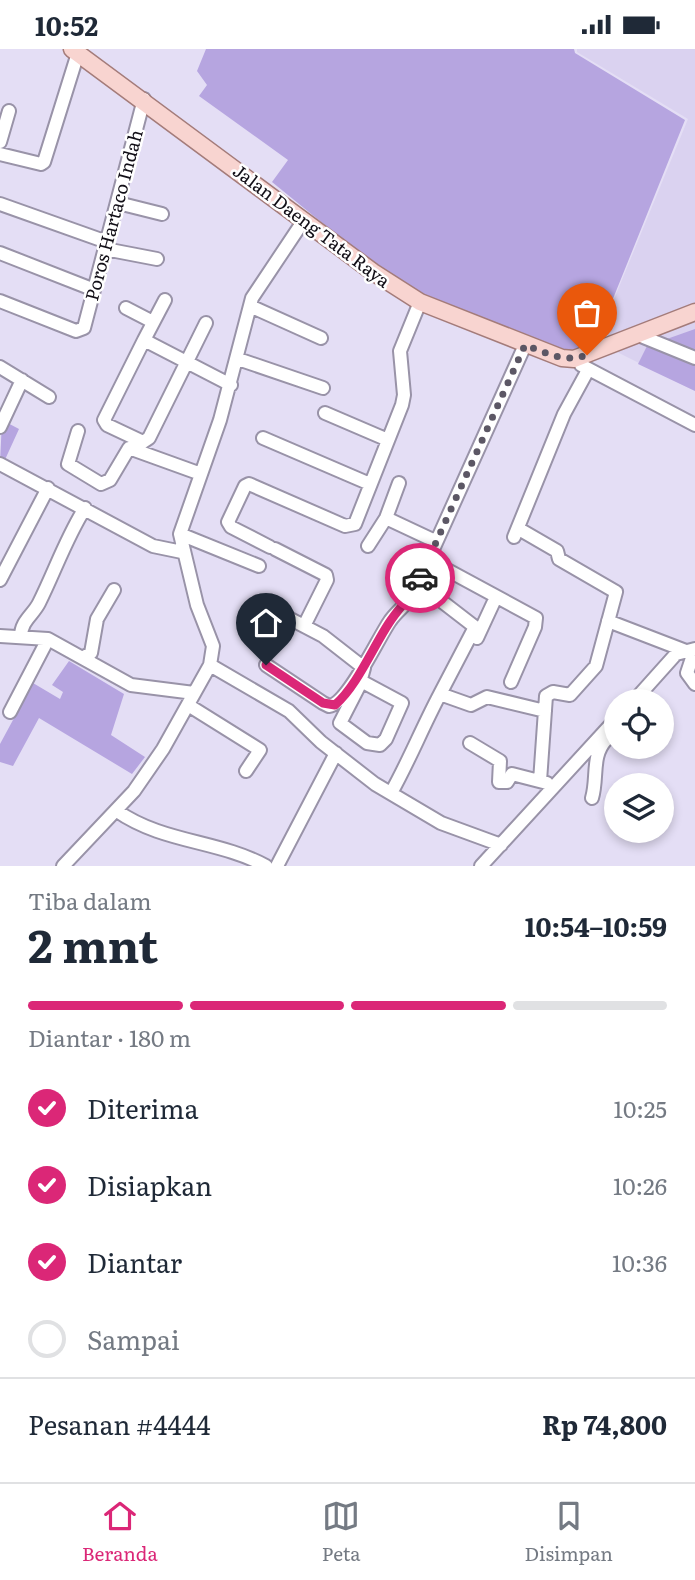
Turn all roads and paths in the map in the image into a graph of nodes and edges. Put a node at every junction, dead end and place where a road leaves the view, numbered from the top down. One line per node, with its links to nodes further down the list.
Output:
1 (75, 51): 2 (main road, Jalan Daeng Tata Raya); 5 (street)
2 (144, 99): 6 (street, Poros Hartaco Indah); 9 (main road, Jalan Daeng Tata Raya)
3 (9, 111): 4 (street)
4 (0, 142)
5 (0, 154)
6 (118, 203): 8 (street); 10 (street, Poros Hartaco Indah)
7 (0, 204): 10 (street)
8 (162, 214)
9 (304, 220): 16 (main road, Jalan Daeng Tata Raya); 17 (street)
10 (106, 246): 12 (street); 13 (street, Poros Hartaco Indah)
11 (0, 253): 13 (street)
12 (157, 259)
13 (92, 289): 15 (street, Poros Hartaco Indah)
14 (165, 300): 20 (street)
15 (0, 301)
16 (420, 302): 25 (main road, Jalan Daeng Tata Raya); 41 (street)
17 (250, 306): 23 (street); 27 (street)
18 (127, 309): 20 (street)
19 (695, 312): 22 (main road)
20 (153, 322): 24 (street)
21 (206, 323): 29 (street)
22 (636, 334): 26 (street); 28 (main road)
23 (321, 338)
24 (144, 340): 29 (street); 29 (street)
25 (525, 345): 28 (main road, Jalan Daeng Tata Raya); 50 (street)
26 (695, 358)
27 (238, 359): 33 (street); 34 (street)
28 (574, 359): 31 (street)
29 (188, 363): 33 (street)
30 (0, 367): 32 (street)
31 (587, 370): 37 (street); 60 (street)
32 (22, 380): 35 (street); 38 (street)
33 (230, 385): 43 (street)
34 (323, 388)
35 (50, 397)
36 (325, 413): 41 (street)
37 (695, 425)
38 (0, 428)
39 (78, 431): 43 (street)
40 (262, 437): 45 (street)
41 (388, 440): 45 (street)
42 (0, 464): 46 (street)
43 (201, 474): 49 (street)
44 (399, 483): 48 (street)
45 (370, 484): 61 (street)
46 (48, 488): 47 (street); 55 (street)
47 (85, 508): 52 (street); 63 (street)
48 (386, 518): 50 (street); 51 (street)
49 (180, 534): 52 (street); 54 (street)
50 (435, 541): 53 (street)
51 (368, 546)
52 (182, 552): 68 (street)
53 (427, 559): 56 (street); 58 (street)
54 (259, 566)
55 (0, 580)
56 (418, 583): 70 (street); 76 (street)
57 (114, 590): 67 (street)
58 (496, 597): 65 (street); 72 (street)
59 (258, 602): 61 (street)
60 (608, 621): 66 (street); 79 (street)
61 (304, 626): 70 (street)
62 (0, 636): 63 (street)
63 (21, 636): 64 (street)
64 (48, 639): 67 (street); 80 (street)
65 (471, 649)
66 (692, 650): 73 (street); 74 (street); 75 (street)
67 (84, 657): 77 (street)
68 (210, 665): 77 (street); 85 (street)
69 (266, 665): 78 (street)
70 (364, 668): 71 (street); 78 (street)
71 (361, 681): 81 (street); 81 (street)
72 (511, 682)
73 (695, 684)
74 (645, 689)
75 (654, 689)
76 (440, 694): 79 (street); 89 (street)
77 (191, 699): 86 (street); 91 (street)
78 (329, 706): 81 (street)
79 (545, 711): 87 (street)
80 (10, 712)
81 (340, 723)
82 (604, 732): 88 (street)
83 (604, 742): 90 (street)
84 (470, 743): 87 (street)
85 (336, 753): 89 (street); 95 (street)
86 (246, 771)
87 (540, 781): 88 (street)
88 (554, 785): 92 (street)
89 (391, 793): 92 (street)
90 (592, 798)
91 (117, 811): 93 (street); 94 (street)
92 (501, 845): 96 (street)
93 (63, 866)
94 (266, 866)
95 (277, 866)
96 (481, 866)

